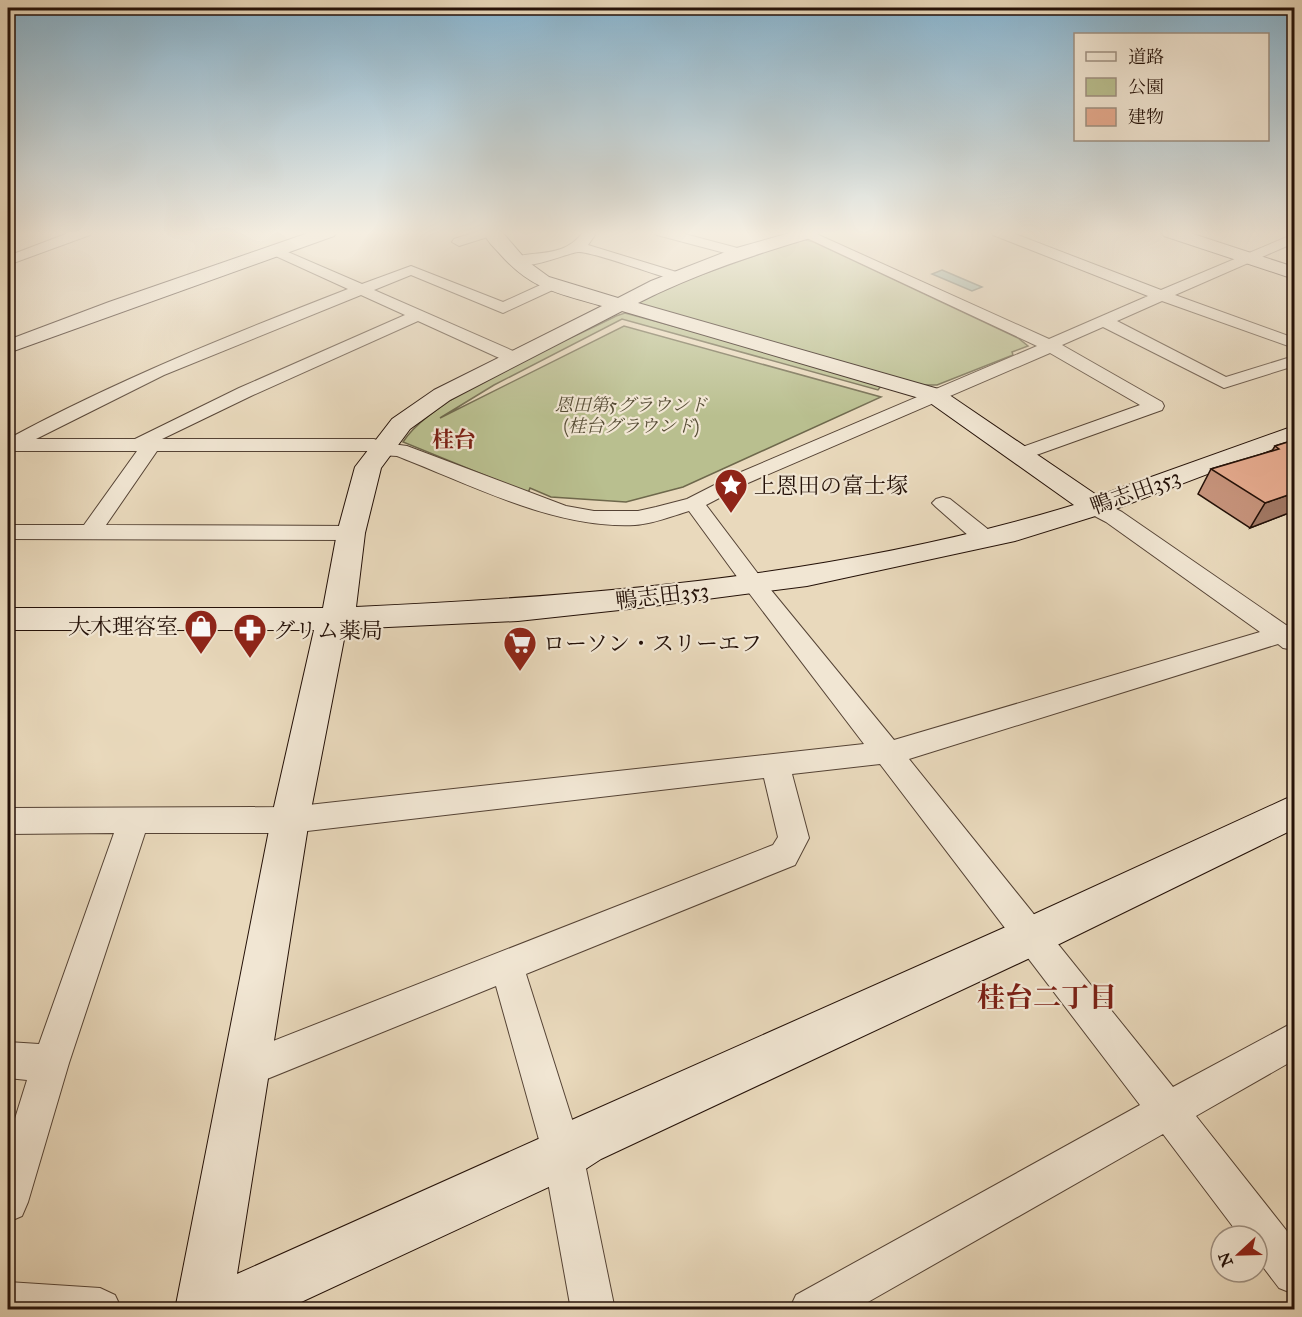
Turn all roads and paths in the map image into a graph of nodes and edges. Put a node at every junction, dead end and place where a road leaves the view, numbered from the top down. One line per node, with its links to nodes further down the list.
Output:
1 (155, 293): 17 (street)
2 (352, 293): 23 (street)
3 (372, 293): 13 (street)
4 (468, 293): 5 (street)
5 (534, 293)
6 (580, 293): 12 (street)
7 (643, 293): 12 (street)
8 (938, 293): 16 (street)
9 (1159, 293): 11 (street)
10 (1167, 293): 11 (street)
11 (1163, 295): 14 (street); 15 (street)
12 (619, 305): 18 (street); 20 (street)
13 (418, 315): 18 (street); 22 (street)
14 (1104, 321): 16 (street); 19 (street)
15 (1294, 343)
16 (1051, 346): 20 (street); 25 (street)
17 (8, 347)
18 (514, 358): 24 (street)
19 (1294, 361)
20 (934, 395): 25 (street); 26 (street)
21 (1294, 433): 28 (street, 鴨志田353 / 鴨志田353)
22 (143, 445): 23 (street); 24 (street); 30 (street)
23 (8, 446)
24 (380, 449): 26 (street); 31 (street)
25 (1021, 454): 28 (street)
26 (694, 503): 33 (street)
27 (943, 503): 32 (street)
28 (1095, 507): 32 (street, 鴨志田353 / 鴨志田353); 36 (street)
29 (8, 532): 30 (street)
30 (90, 532): 31 (street)
31 (351, 533): 35 (street)
32 (986, 539): 33 (street, 鴨志田353 / 鴨志田353)
33 (754, 584): 35 (street, 鴨志田353 / 鴨志田353); 37 (street)
34 (8, 619): 35 (street, 鴨志田353 / 鴨志田353)
35 (332, 619): 41 (street)
36 (1290, 637): 37 (street)
37 (886, 752): 38 (street); 43 (street)
38 (775, 764): 41 (street); 44 (street)
39 (1294, 811): 43 (street)
40 (134, 820): 41 (street); 42 (street); 47 (street)
41 (290, 820): 48 (street)
42 (8, 821)
43 (1032, 936): 49 (street); 50 (street)
44 (507, 966): 48 (street); 50 (street)
45 (1294, 1040): 49 (street)
46 (8, 1060): 47 (street)
47 (51, 1063): 51 (street)
48 (245, 1070): 55 (street)
49 (1168, 1110): 52 (street); 58 (street)
50 (563, 1154): 56 (street); 57 (street)
51 (8, 1202)
52 (1294, 1274)
53 (8, 1304): 54 (street)
54 (100, 1310)
55 (203, 1310)
56 (220, 1310)
57 (593, 1310)
58 (811, 1310)

